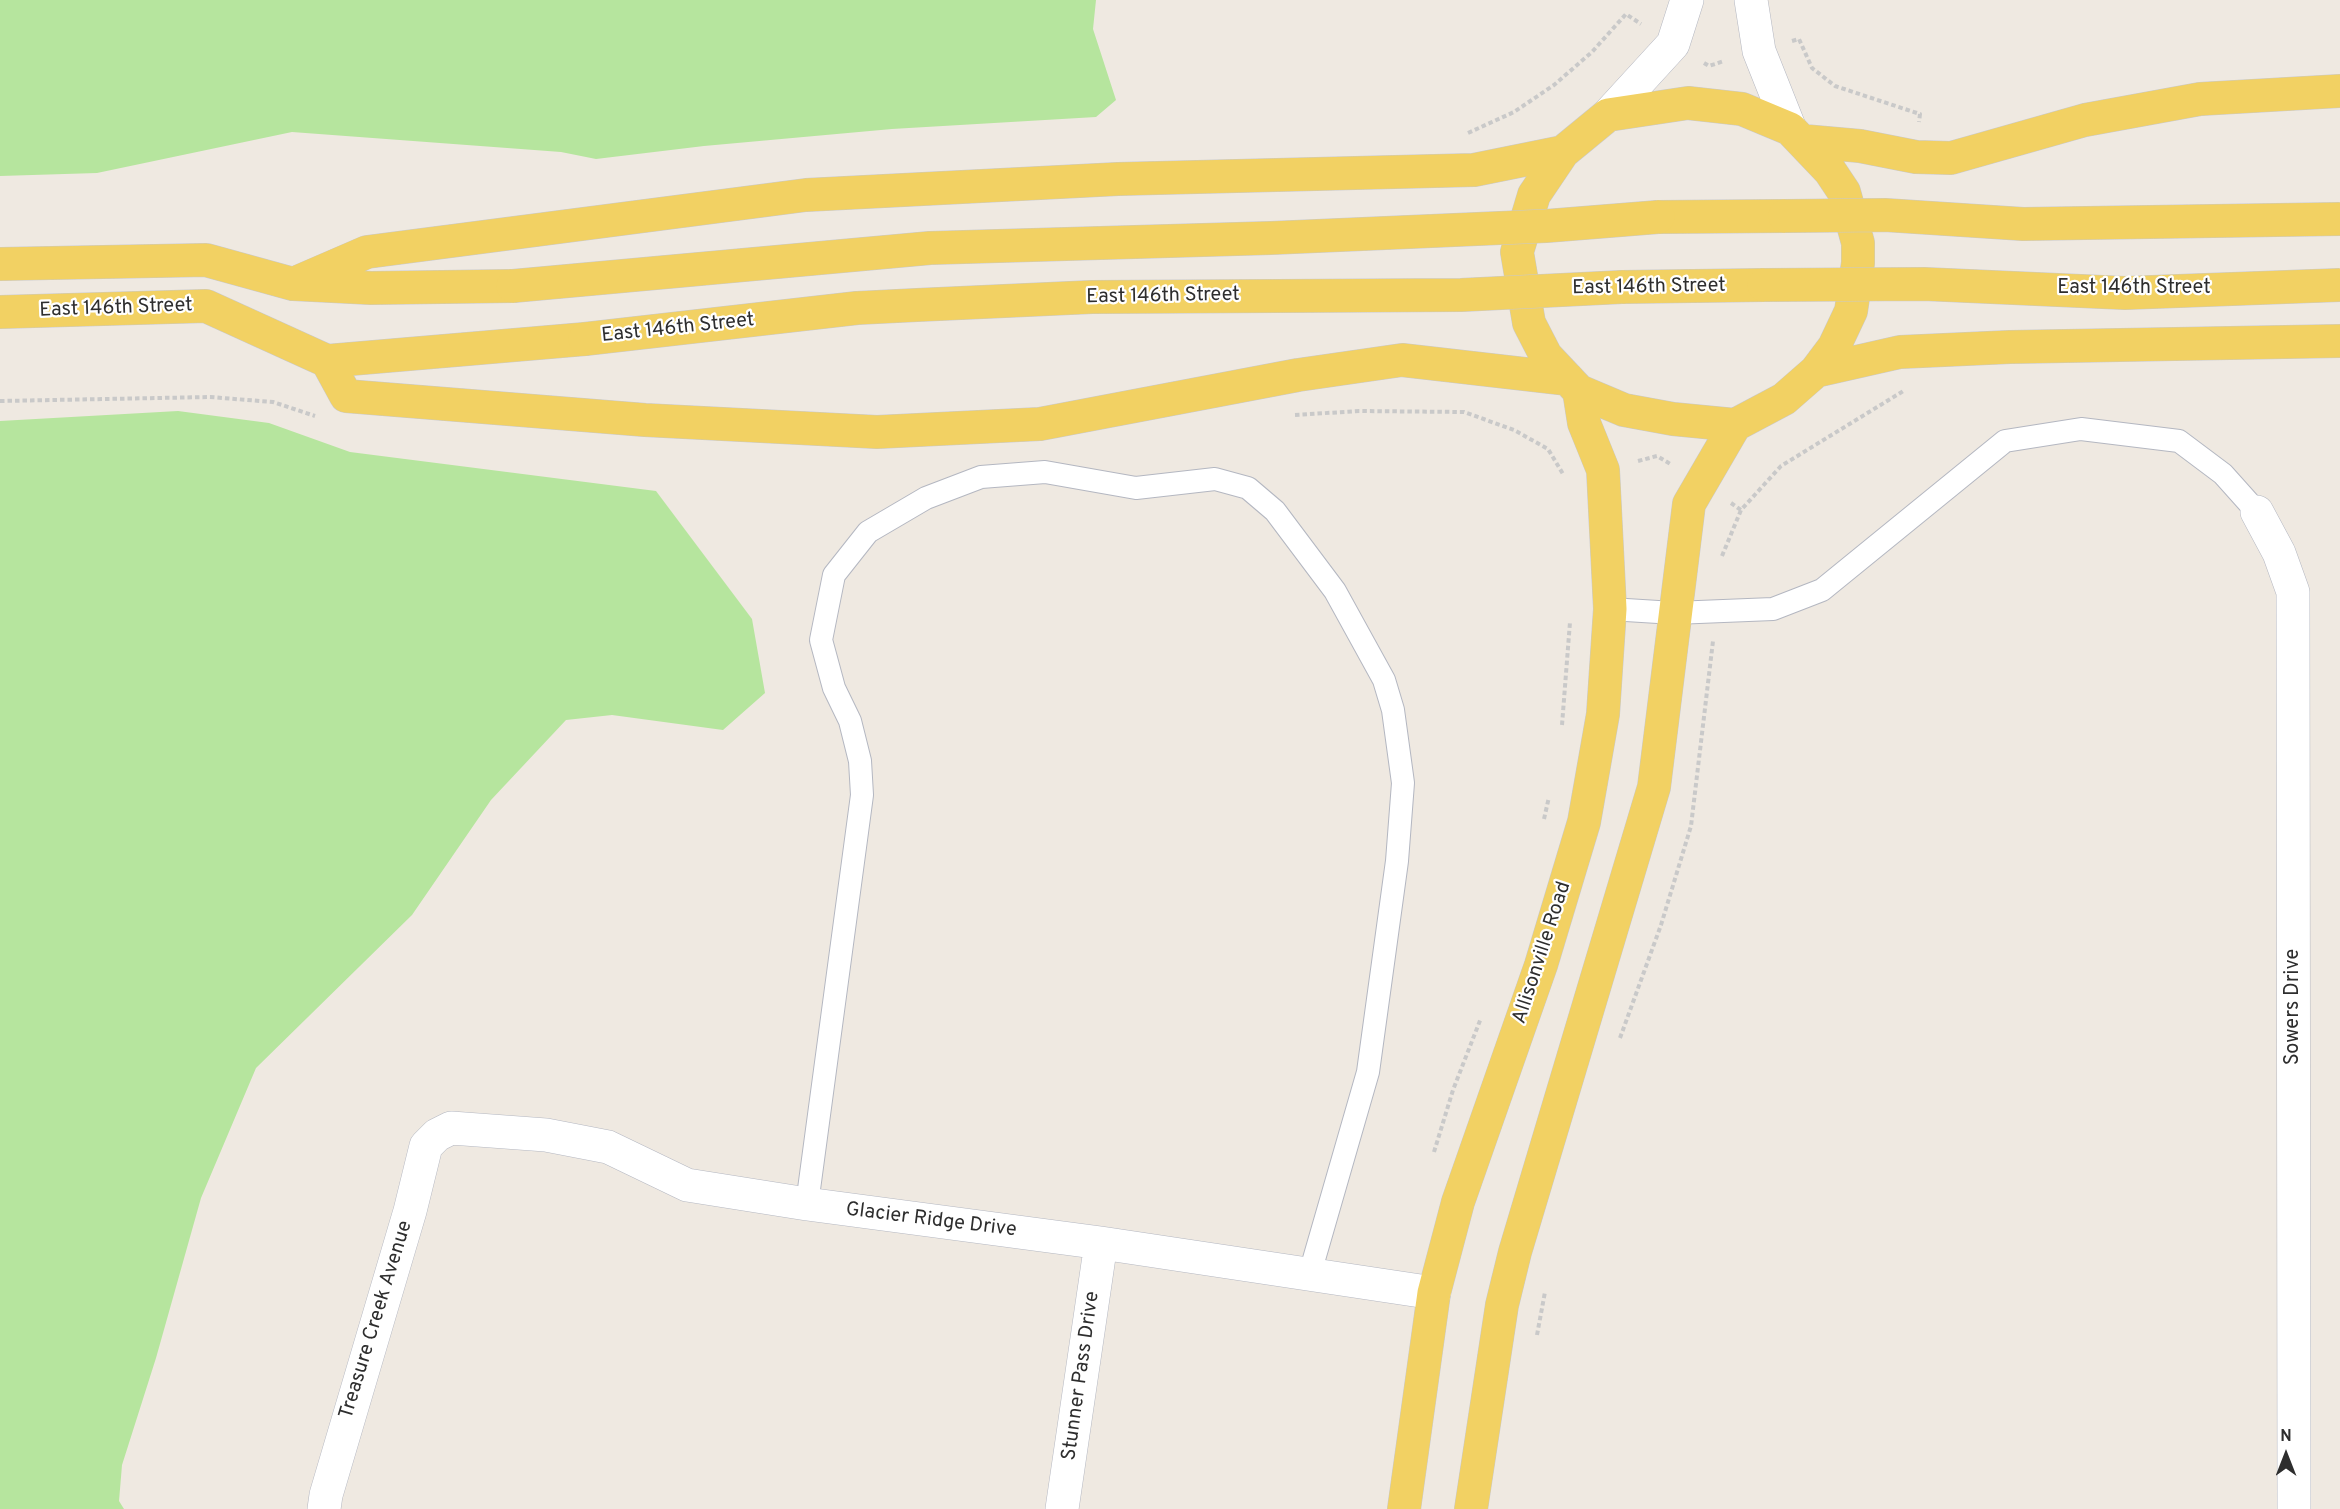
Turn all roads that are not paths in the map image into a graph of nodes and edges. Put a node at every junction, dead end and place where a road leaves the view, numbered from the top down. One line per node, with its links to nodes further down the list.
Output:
1 (1687, 0): 4 (street)
2 (1751, 0): 5 (street)
3 (2340, 91): 5 (main road)
4 (1608, 115): 5 (main road); 6 (main road)
5 (1797, 135): 14 (main road)
6 (1563, 153): 9 (main road); 15 (main road)
7 (2340, 219): 9 (main road, bridge)
8 (0, 264): 9 (main road)
9 (293, 284)
10 (2340, 285): 13 (main road, East 146th Street, bridge)
11 (0, 312): 13 (main road, East 146th Street)
12 (2340, 341): 14 (main road)
13 (327, 361): 15 (main road)
14 (1816, 371): 16 (main road)
15 (1574, 385): 16 (main road); 18 (main road, Allisonville Road)
16 (1735, 425): 19 (main road)
17 (2258, 512): 19 (lane); 29 (street, Sowers Drive)
18 (1610, 609): 19 (lane); 24 (main road, Allisonville Road)
19 (1674, 613): 28 (main road)
20 (437, 1135): 21 (street, Glacier Ridge Drive); 26 (street, Treasure Creek Avenue)
21 (807, 1204): 22 (street, Glacier Ridge Drive); 23 (lane)
22 (1101, 1243): 23 (street, Glacier Ridge Drive); 27 (street, Stunner Pass Drive)
23 (1310, 1273): 24 (street, Glacier Ridge Drive)
24 (1434, 1293): 25 (main road, Allisonville Road)
25 (1409, 1501)
26 (324, 1509)
27 (1062, 1509)
28 (1471, 1509)
29 (2294, 1509)

